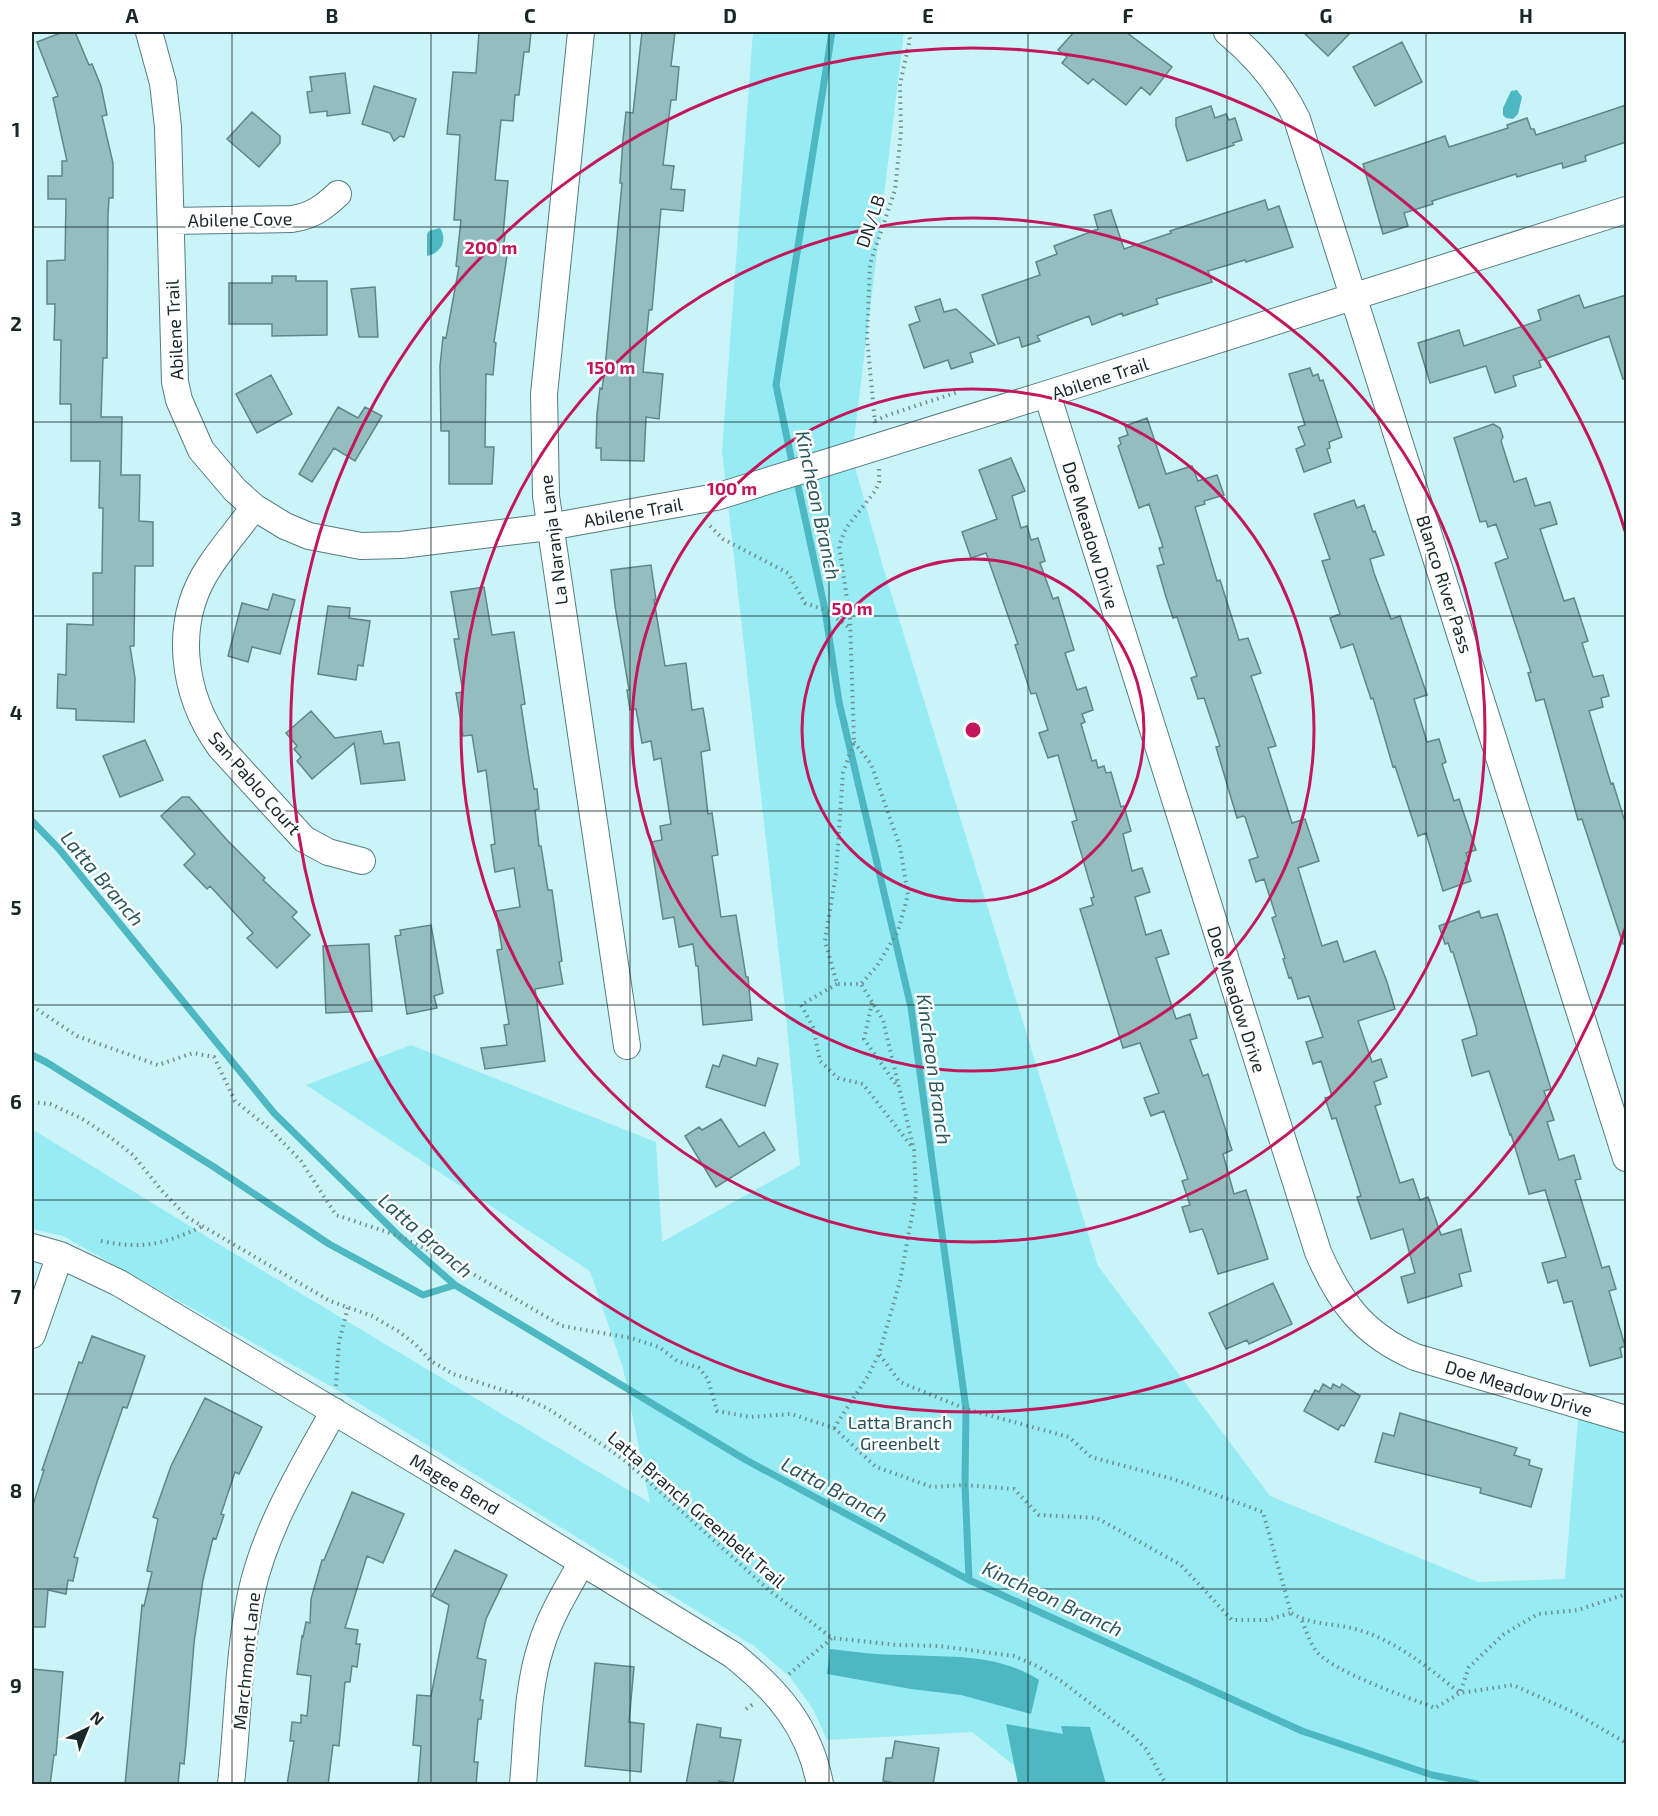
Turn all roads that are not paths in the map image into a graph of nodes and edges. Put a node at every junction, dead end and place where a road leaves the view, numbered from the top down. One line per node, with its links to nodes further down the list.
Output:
1 (149, 32): 6 (street, Abilene Trail)
2 (581, 32): 10 (street, La Naranja Lane)
3 (1227, 32): 7 (street, Blanco River Pass)
4 (338, 194): 6 (street, Abilene Cove)
5 (1626, 210): 7 (street, Abilene Trail)
6 (171, 221): 9 (street, Abilene Trail)
7 (1354, 297): 8 (street, Abilene Trail); 13 (street, Blanco River Pass)
8 (1047, 394): 10 (street, Abilene Trail); 18 (street, Doe Meadow Drive)
9 (254, 507): 10 (street, Abilene Trail); 11 (street, San Pablo Court)
10 (549, 527): 12 (street, La Naranja Lane)
11 (362, 861)
12 (627, 1046)
13 (1626, 1158)
14 (32, 1247): 15 (street, Magee Bend)
15 (60, 1255): 16 (street); 17 (street, Magee Bend)
16 (32, 1335)
17 (334, 1411): 19 (street, Magee Bend); 20 (street, Marchmont Lane)
18 (1626, 1419)
19 (582, 1562): 21 (street); 22 (street, Magee Bend)
20 (231, 1785)
21 (522, 1785)
22 (820, 1785)

